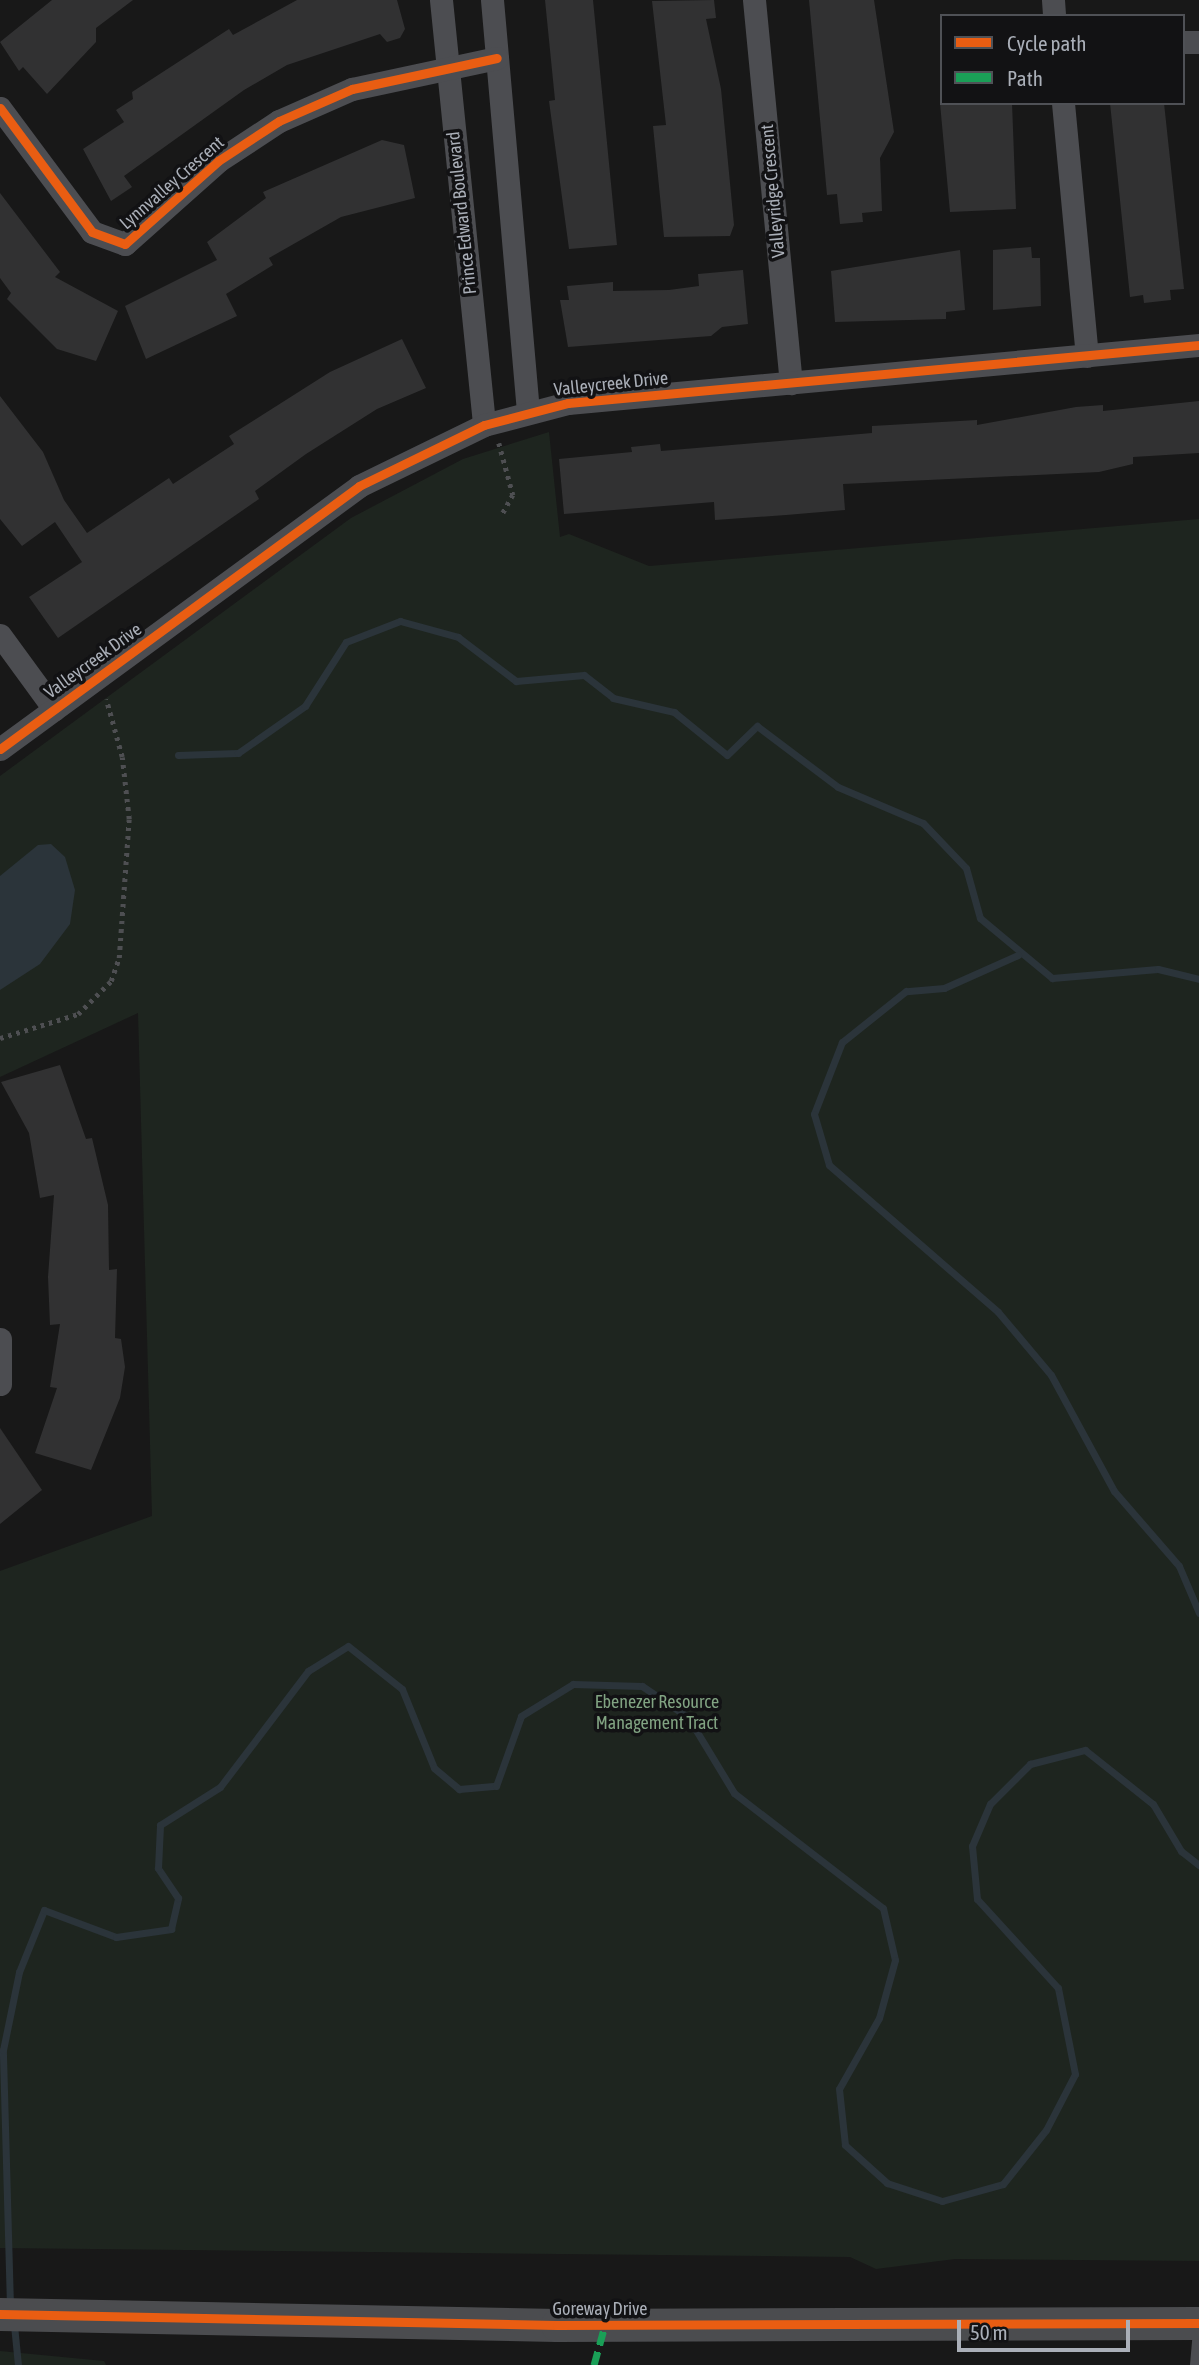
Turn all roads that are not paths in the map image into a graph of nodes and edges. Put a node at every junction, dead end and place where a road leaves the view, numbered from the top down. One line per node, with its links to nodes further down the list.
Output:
1 (441, 0): 5 (street, Prince Edward Boulevard)
2 (492, 0): 4 (street)
3 (754, 0): 10 (street, Valleyridge Crescent)
4 (498, 58): 5 (street, Lynnvalley Crescent); 11 (street)
5 (447, 67): 7 (street, Lynnvalley Crescent); 12 (street, Prince Edward Boulevard)
6 (1063, 105): 9 (street)
7 (0, 108)
8 (1199, 345): 9 (street, Valleycreek Drive)
9 (1087, 356): 10 (street, Valleycreek Drive)
10 (791, 383): 11 (street, Valleycreek Drive)
11 (528, 411): 12 (street, Valleycreek Drive)
12 (484, 425): 14 (street, Valleycreek Drive)
13 (0, 635): 14 (street)
14 (54, 709): 15 (street, Valleycreek Drive)
15 (0, 749)
16 (0, 1339): 17 (street)
17 (0, 1384)
18 (0, 2314): 19 (street, Goreway Drive)
19 (1199, 2323)
20 (1199, 2331): 21 (lane)
21 (1196, 2365)

